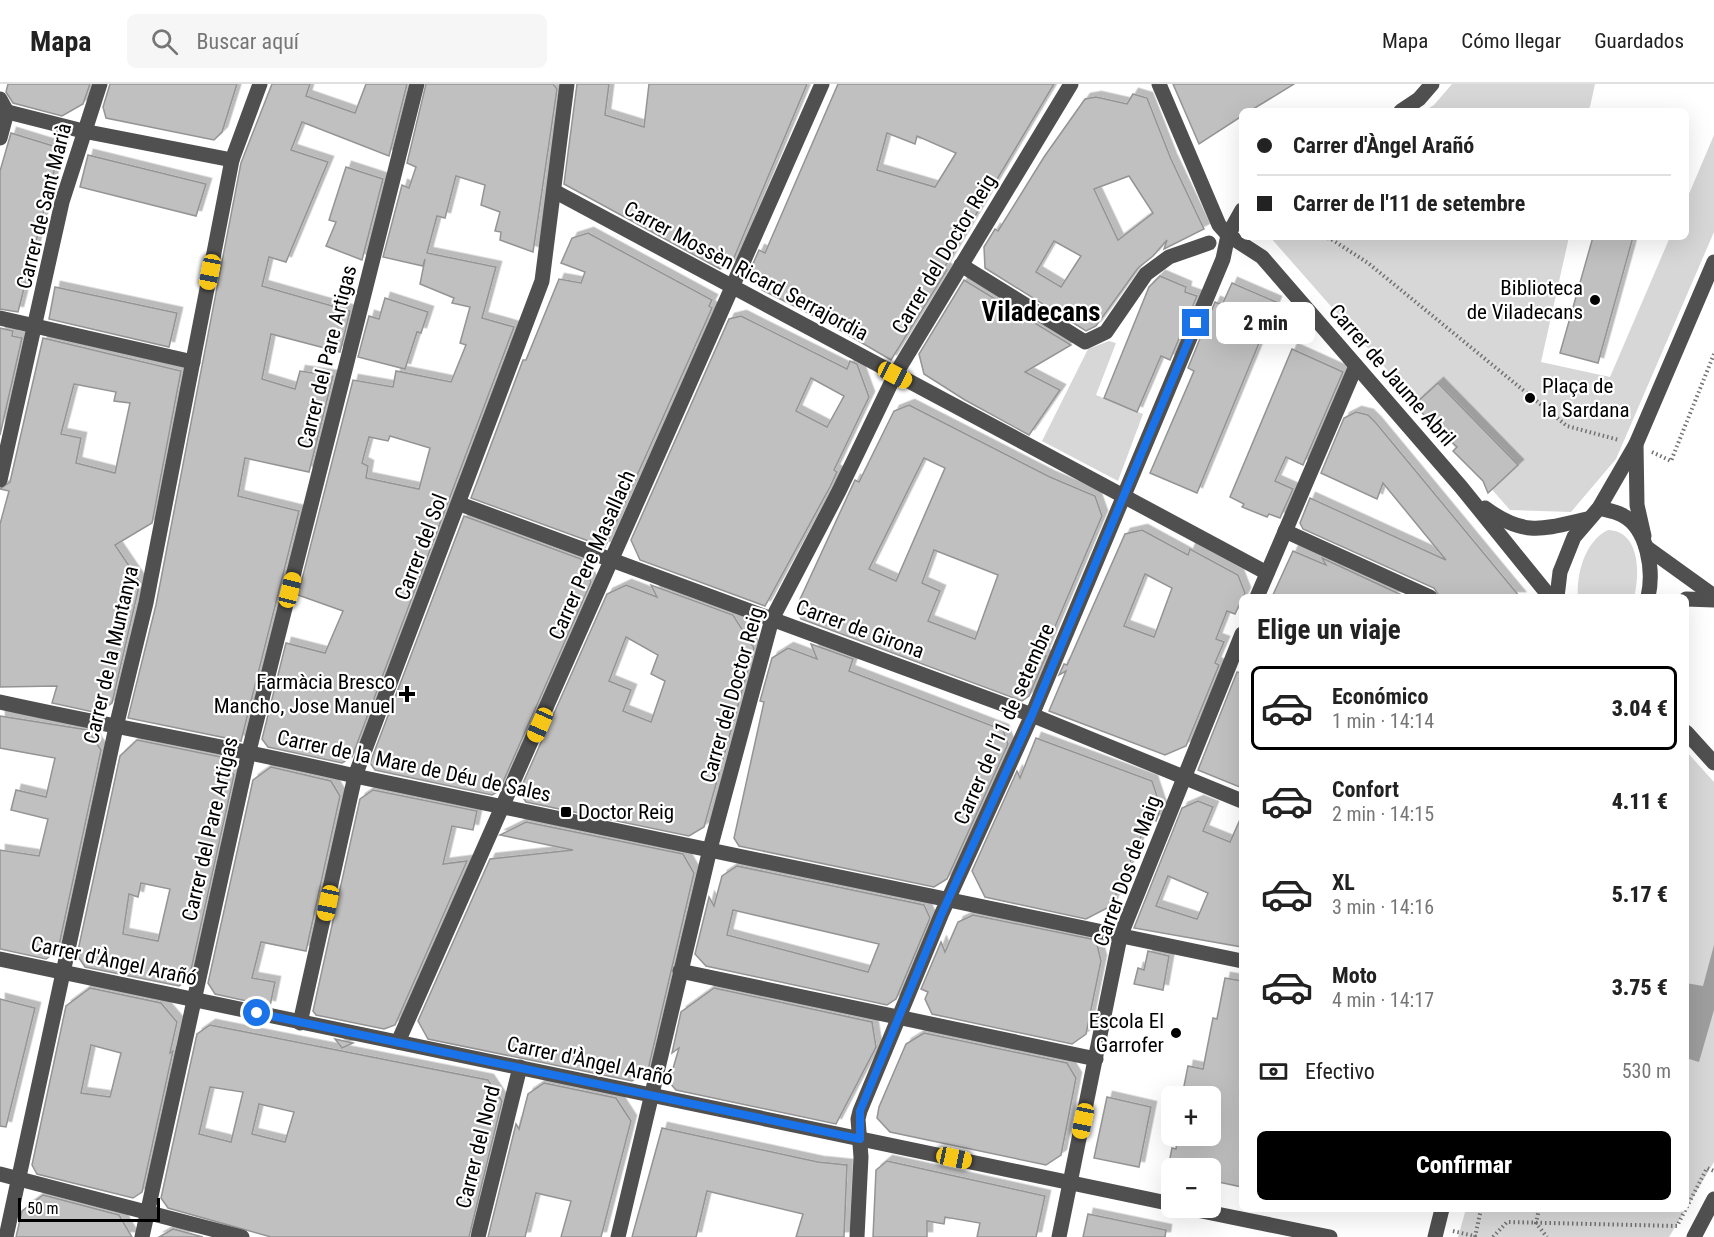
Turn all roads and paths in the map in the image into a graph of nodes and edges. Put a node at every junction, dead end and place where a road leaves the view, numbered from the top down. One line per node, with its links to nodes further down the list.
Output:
1 (100, 84): 11 (street, Carrer de Sant Marià)
2 (261, 84): 13 (street, Carrer de la Muntanya)
3 (417, 84): 51 (street, Carrer del Pare Artigas)
4 (567, 84): 14 (street, Carrer del Sol)
5 (822, 84): 21 (street, Carrer Pere Masallach)
6 (1071, 84): 20 (street, Carrer del Doctor Reig)
7 (1157, 84): 16 (street, Carrer de Jaume Abril)
8 (1432, 84): 10 (street)
9 (2, 107): 11 (street); 12 (street)
10 (1406, 108)
11 (83, 131): 13 (street); 23 (street, Carrer de Sant Marià)
12 (0, 138)
13 (232, 160): 25 (street, Carrer de la Muntanya)
14 (554, 191): 21 (street, Carrer Mossèn Ricard Serrajordia); 32 (street, Carrer del Sol)
15 (1239, 215): 16 (street, Carrer de l'11 de setembre)
16 (1228, 235): 26 (street, Carrer de Jaume Abril); 31 (street, Carrer de l'11 de setembre)
17 (1333, 240): 28 (path)
18 (1209, 243): 20 (street)
19 (1714, 261): 28 (street)
20 (961, 265): 27 (street, Carrer del Doctor Reig)
21 (733, 288): 27 (street, Carrer Mossèn Ricard Serrajordia); 36 (street, Carrer Pere Masallach)
22 (0, 318): 23 (street)
23 (36, 327): 25 (street); 29 (street, Carrer de Sant Marià)
24 (1714, 354): 28 (path)
25 (193, 362): 49 (street, Carrer de la Muntanya)
26 (1356, 366): 30 (street, Carrer de Jaume Abril); 34 (street)
27 (895, 375): 31 (street, Carrer Mossèn Ricard Serrajordia); 45 (street, Carrer del Doctor Reig)
28 (1636, 444): 33 (street); 35 (street)
29 (0, 480)
30 (1461, 487): 33 (street, Carrer de Jaume Abril); 40 (street, Carrer de Jaume Abril)
31 (1124, 496): 37 (street, Carrer Mossèn Ricard Serrajordia); 48 (street, Carrer de l'11 de setembre)
32 (460, 504): 36 (street, Carrer de Girona); 53 (street, Carrer del Sol)
33 (1593, 514): 35 (street); 41 (street)
34 (1285, 531): 37 (street); 39 (street)
35 (1646, 547): 42 (street); 43 (street)
36 (613, 561): 45 (street, Carrer de Girona); 56 (street, Carrer Pere Masallach)
37 (1266, 573): 38 (street)
38 (1258, 594)
39 (1423, 594)
40 (1548, 594)
41 (1557, 594)
42 (1648, 594)
43 (1714, 598): 44 (street)
44 (1689, 599)
45 (772, 619): 48 (street, Carrer de Girona); 57 (street, Carrer del Doctor Reig)
46 (1238, 657): 54 (street, Carrer Dos de Maig)
47 (0, 702): 49 (street, Carrer de la Mare de Déu de Sales)
48 (1032, 715): 54 (street, Carrer de Girona); 58 (street, Carrer de l'11 de setembre)
49 (116, 727): 51 (street, Carrer de la Mare de Déu de Sales); 62 (street, Carrer de la Muntanya)
50 (1689, 735): 52 (street)
51 (249, 751): 53 (street, Carrer de la Mare de Déu de Sales); 64 (street, Carrer del Pare Artigas)
52 (1714, 763)
53 (355, 776): 56 (street, Carrer de la Mare de Déu de Sales); 66 (street, Carrer del Sol)
54 (1184, 778): 55 (street, Carrer de Girona); 59 (street, Carrer Dos de Maig)
55 (1239, 800)
56 (503, 807): 57 (street, Carrer de la Mare de Déu de Sales); 67 (street, Carrer Pere Masallach)
57 (710, 849): 58 (street, Carrer de la Mare de Déu de Sales); 63 (street, Carrer del Doctor Reig)
58 (950, 899): 59 (street, Carrer de la Mare de Déu de Sales); 65 (street, Carrer de l'11 de setembre)
59 (1120, 937): 61 (street, Carrer de la Mare de Déu de Sales); 68 (street, Carrer Dos de Maig)
60 (0, 959): 62 (street, Carrer d'Àngel Arañó)
61 (1239, 960)
62 (65, 971): 64 (street, Carrer d'Àngel Arañó); 74 (street, Carrer de la Muntanya)
63 (680, 971): 65 (street); 70 (street, Carrer del Doctor Reig)
64 (193, 999): 66 (street, Carrer d'Àngel Arañó); 79 (street, Carrer del Pare Artigas)
65 (898, 1019): 68 (street); 71 (street, Carrer de l'11 de setembre)
66 (300, 1023): 67 (street, Carrer d'Àngel Arañó)
67 (398, 1042): 69 (street, Carrer d'Àngel Arañó)
68 (1096, 1059): 75 (street, Carrer Dos de Maig)
69 (520, 1068): 70 (street, Carrer d'Àngel Arañó); 90 (street, Carrer del Nord)
70 (650, 1095): 71 (street, Carrer d'Àngel Arañó); 91 (street, Carrer del Doctor Reig)
71 (860, 1139): 75 (street, Carrer d'Àngel Arañó); 92 (street, Carrer de l'11 de setembre)
72 (1714, 1171): 78 (path)
73 (0, 1174): 74 (street)
74 (20, 1179): 79 (street); 87 (street, Carrer de la Muntanya)
75 (1070, 1183): 77 (street, Carrer d'Àngel Arañó); 93 (street, Carrer Dos de Maig)
76 (1714, 1199): 98 (street)
77 (1161, 1202)
78 (1689, 1203)
79 (147, 1212): 88 (street, Carrer del Pare Artigas); 89 (street)
80 (1441, 1212): 86 (street)
81 (1480, 1212): 95 (path)
82 (1538, 1212): 85 (path)
83 (1684, 1212): 85 (path)
84 (1221, 1215): 94 (street)
85 (1536, 1223): 96 (path); 97 (path)
86 (1436, 1232): 95 (path)
87 (6, 1237)
88 (142, 1237)
89 (242, 1237)
90 (478, 1237)
91 (618, 1237)
92 (857, 1237)
93 (1059, 1237)
94 (1330, 1237)
95 (1476, 1237)
96 (1493, 1237)
97 (1547, 1237)
98 (1694, 1237)

